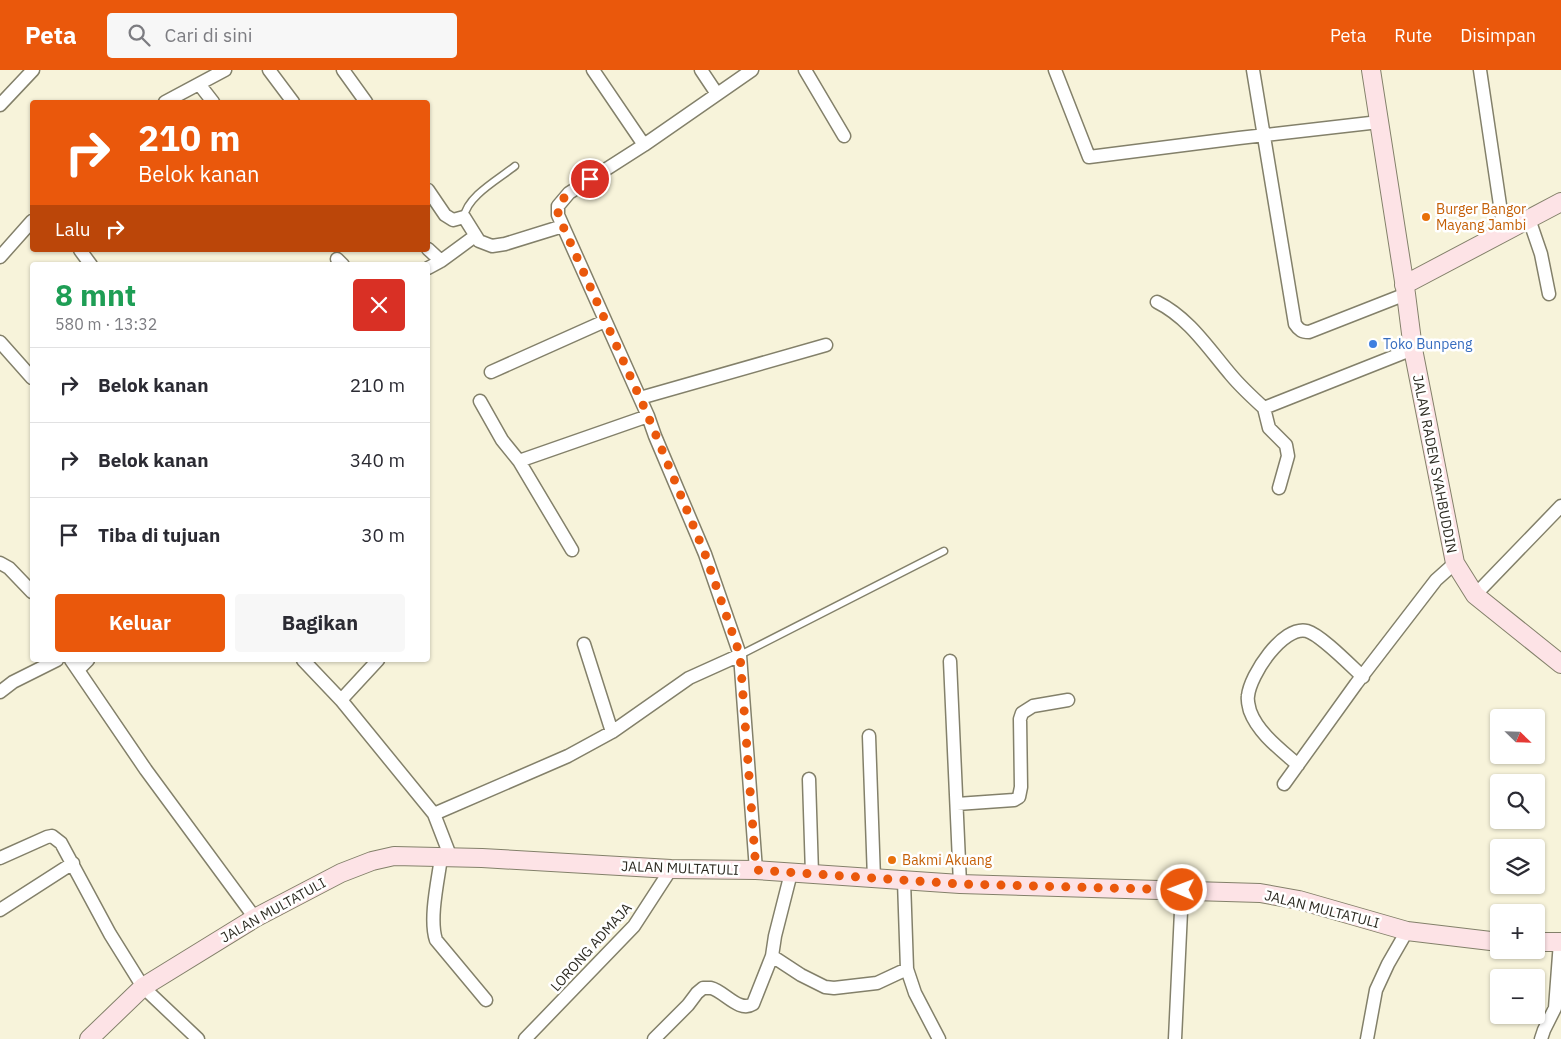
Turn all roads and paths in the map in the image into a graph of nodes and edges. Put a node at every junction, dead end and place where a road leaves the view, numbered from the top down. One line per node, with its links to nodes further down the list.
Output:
1 (33, 70): 19 (street)
2 (225, 70): 13 (street)
3 (269, 70): 17 (street)
4 (344, 70): 18 (street)
5 (593, 70): 23 (street)
6 (701, 70): 14 (street)
7 (752, 70): 14 (street)
8 (805, 70): 22 (street)
9 (1055, 70): 21 (street)
10 (1253, 70): 21 (street)
11 (1371, 70): 20 (main road, JALAN RADEN SYAHBUDDIN)
12 (1480, 70): 31 (street)
13 (199, 84): 15 (street); 16 (street)
14 (717, 94): 23 (street)
15 (169, 100)
16 (211, 100)
17 (292, 100)
18 (365, 100)
19 (0, 105)
20 (1379, 122): 21 (street); 37 (main road, JALAN RADEN SYAHBUDDIN)
21 (1262, 135): 37 (street)
22 (844, 136)
23 (644, 145): 30 (street)
24 (516, 166): 27 (lane)
25 (430, 193): 27 (street)
26 (1561, 202): 28 (main road)
27 (464, 217): 32 (street)
28 (1530, 219): 31 (main road); 38 (street)
29 (30, 223): 34 (street)
30 (563, 226): 32 (street); 40 (street)
31 (1504, 232): 37 (main road)
32 (475, 236): 35 (street)
33 (430, 251): 35 (street)
34 (0, 257)
35 (441, 261): 36 (street)
36 (430, 267)
37 (1405, 289): 43 (main road, JALAN RADEN SYAHBUDDIN)
38 (1549, 294)
39 (1157, 302): 48 (street)
40 (605, 321): 44 (street); 46 (street)
41 (0, 342): 45 (street)
42 (826, 345): 46 (street)
43 (1412, 349): 48 (street); 55 (main road, JALAN RADEN SYAHBUDDIN)
44 (491, 372)
45 (30, 376)
46 (640, 398): 49 (street)
47 (480, 401): 50 (street)
48 (1264, 408): 51 (street)
49 (648, 416): 50 (street); 60 (street)
50 (519, 461): 53 (street)
51 (1279, 488)
52 (1560, 510): 58 (street)
53 (572, 550)
54 (944, 550): 60 (lane)
55 (1455, 563): 58 (main road, JALAN RADEN SYAHBUDDIN); 67 (street)
56 (0, 564): 57 (street)
57 (30, 590)
58 (1475, 595): 65 (main road, JALAN RADEN SYAHBUDDIN)
59 (584, 644): 71 (street)
60 (740, 655): 71 (street); 82 (street)
61 (950, 660): 76 (street)
62 (53, 662): 68 (street)
63 (305, 662): 69 (street)
64 (376, 662): 69 (street)
65 (1561, 664)
66 (74, 665): 90 (street)
67 (1363, 677): 73 (street); 73 (street)
68 (0, 692)
69 (341, 700): 77 (street)
70 (1068, 700): 76 (street)
71 (612, 732): 77 (street)
72 (869, 736): 85 (street)
73 (1298, 765): 75 (street)
74 (809, 779): 84 (street)
75 (1284, 784)
76 (957, 804): 87 (street)
77 (434, 814): 79 (street)
78 (0, 858): 80 (street)
79 (446, 858): 81 (main road, JALAN MULTATULI); 90 (main road, JALAN MULTATULI); 98 (street)
80 (73, 863): 89 (street); 97 (street)
81 (671, 869): 82 (main road, JALAN MULTATULI); 101 (street, LORONG ADMAJA)
82 (756, 870): 83 (main road, JALAN MULTATULI)
83 (791, 873): 84 (main road, JALAN MULTATULI); 95 (street)
84 (812, 874): 85 (main road, JALAN MULTATULI)
85 (874, 879): 86 (main road, JALAN MULTATULI)
86 (904, 881): 87 (main road, JALAN MULTATULI); 96 (street)
87 (960, 884): 88 (main road, JALAN MULTATULI)
88 (1182, 890): 91 (main road, JALAN MULTATULI); 104 (street)
89 (0, 910)
90 (255, 918): 97 (main road, JALAN MULTATULI)
91 (1407, 931): 92 (main road, JALAN MULTATULI); 105 (street)
92 (1490, 941)
93 (1545, 942): 94 (main road)
94 (1560, 942): 106 (street)
95 (772, 956): 96 (street); 102 (street)
96 (907, 969): 103 (street)
97 (143, 987): 99 (main road, JALAN MULTATULI); 100 (street)
98 (486, 1000)
99 (89, 1039)
100 (198, 1039)
101 (525, 1039)
102 (654, 1039)
103 (939, 1039)
104 (1175, 1039)
105 (1367, 1039)
106 (1541, 1039)

